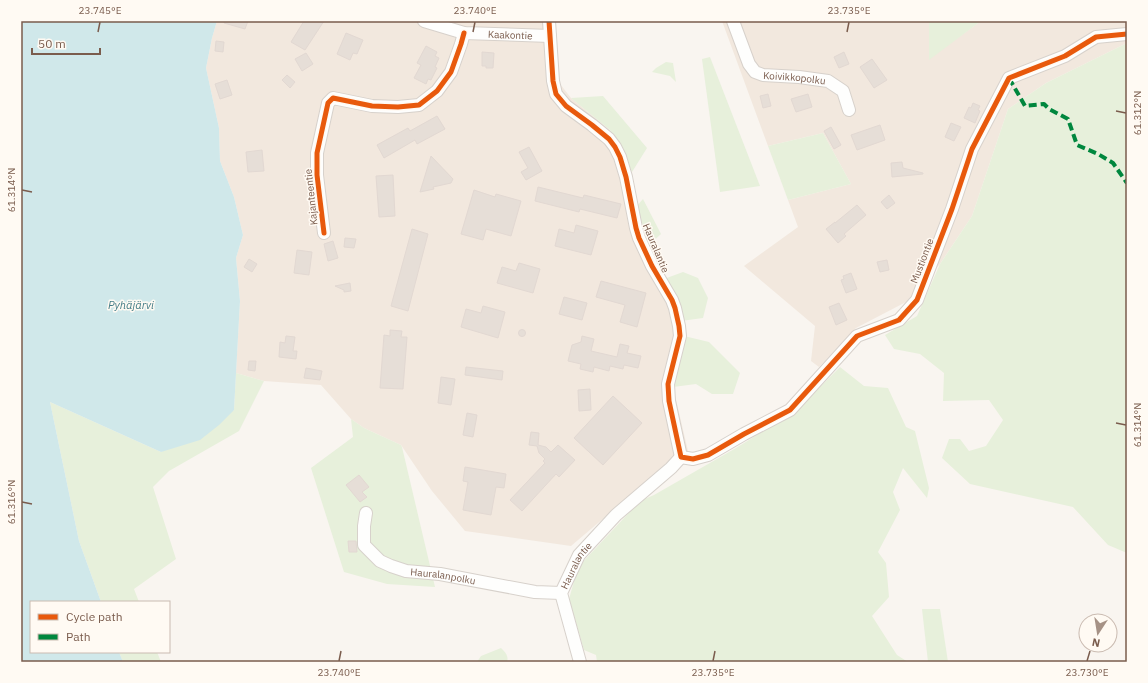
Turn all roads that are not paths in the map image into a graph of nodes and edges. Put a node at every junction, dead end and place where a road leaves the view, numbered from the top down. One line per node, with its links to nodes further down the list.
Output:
1 (424, 21): 4 (street, Kaakontie)
2 (549, 21): 6 (street, Hauralantie)
3 (733, 21): 7 (street, Koivikkopolku)
4 (464, 32): 6 (street, Kaakontie); 8 (street, Kajanteentie)
5 (1127, 34): 9 (street, Mustiontie)
6 (550, 36): 9 (street, Hauralantie)
7 (849, 110)
8 (324, 233)
9 (681, 457): 11 (street, Hauralantie)
10 (366, 514): 11 (street, Hauralanpolku)
11 (560, 593): 12 (street, Hauralantie)
12 (580, 662)

